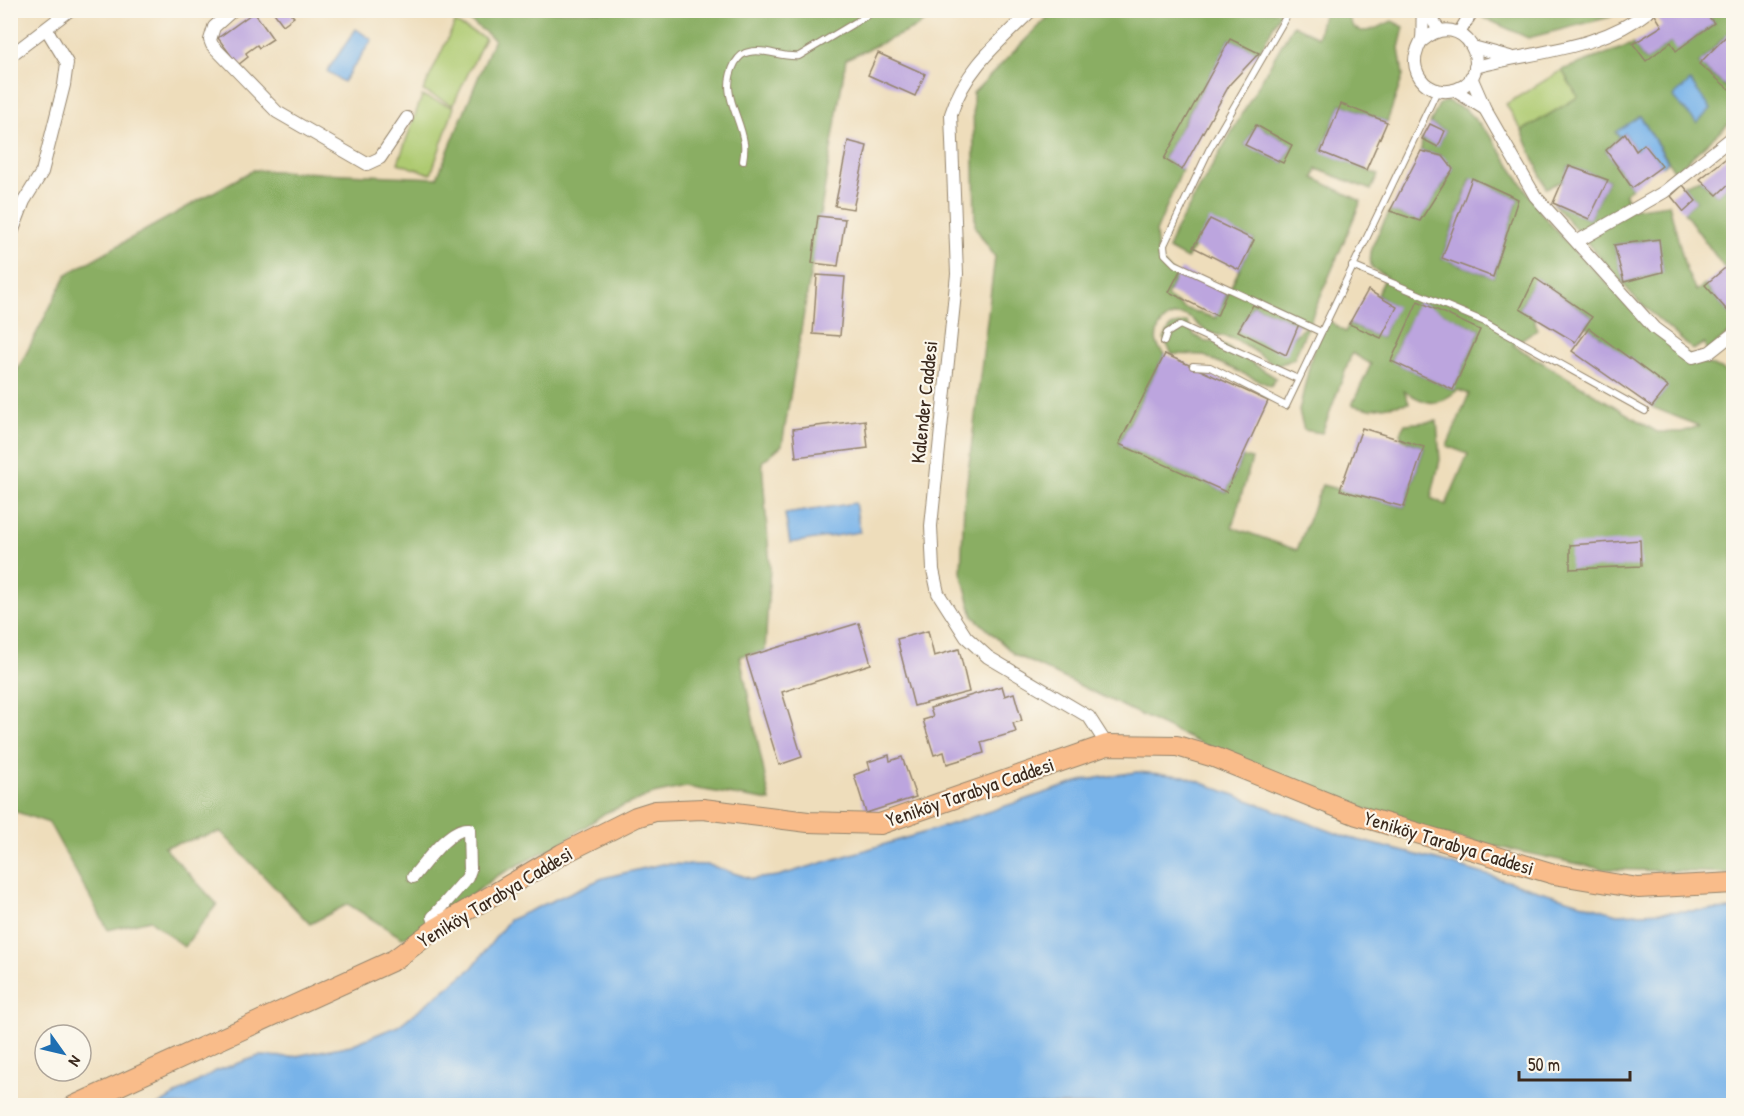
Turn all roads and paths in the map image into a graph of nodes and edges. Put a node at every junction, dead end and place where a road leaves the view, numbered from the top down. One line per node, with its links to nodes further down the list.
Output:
1 (70, 10): 9 (street)
2 (233, 10): 20 (street)
3 (876, 10): 22 (lane)
4 (1032, 10): 32 (street, Kalender Caddesi)
5 (1290, 10): 26 (lane)
6 (1424, 10): 10 (street); 12 (street)
7 (1473, 10): 11 (street)
8 (1650, 10): 15 (street)
9 (47, 30): 14 (street); 23 (street)
10 (1439, 30): 11 (street); 12 (street)
11 (1459, 33): 13 (street)
12 (1422, 41): 17 (street)
13 (1473, 47): 15 (street); 16 (street)
14 (10, 56)
15 (1511, 57): 16 (street)
16 (1473, 72): 18 (street); 19 (street)
17 (1437, 90): 18 (street); 25 (lane)
18 (1454, 90): 19 (street)
19 (1485, 109): 24 (street)
20 (406, 118)
21 (1734, 136): 24 (street)
22 (743, 161)
23 (10, 238)
24 (1578, 241): 27 (street)
25 (1352, 267): 26 (lane); 31 (lane)
26 (1321, 332): 30 (lane)
27 (1734, 333)
28 (1164, 342): 30 (lane)
29 (1193, 366): 30 (lane)
30 (1298, 379)
31 (1645, 411)
32 (1107, 745): 34 (main road, Yeniköy Tarabya Caddesi); 35 (main road, Yeniköy Tarabya Caddesi)
33 (413, 877): 35 (street)
34 (1734, 883)
35 (437, 928): 36 (main road, Yeniköy Tarabya Caddesi)
36 (74, 1106)

